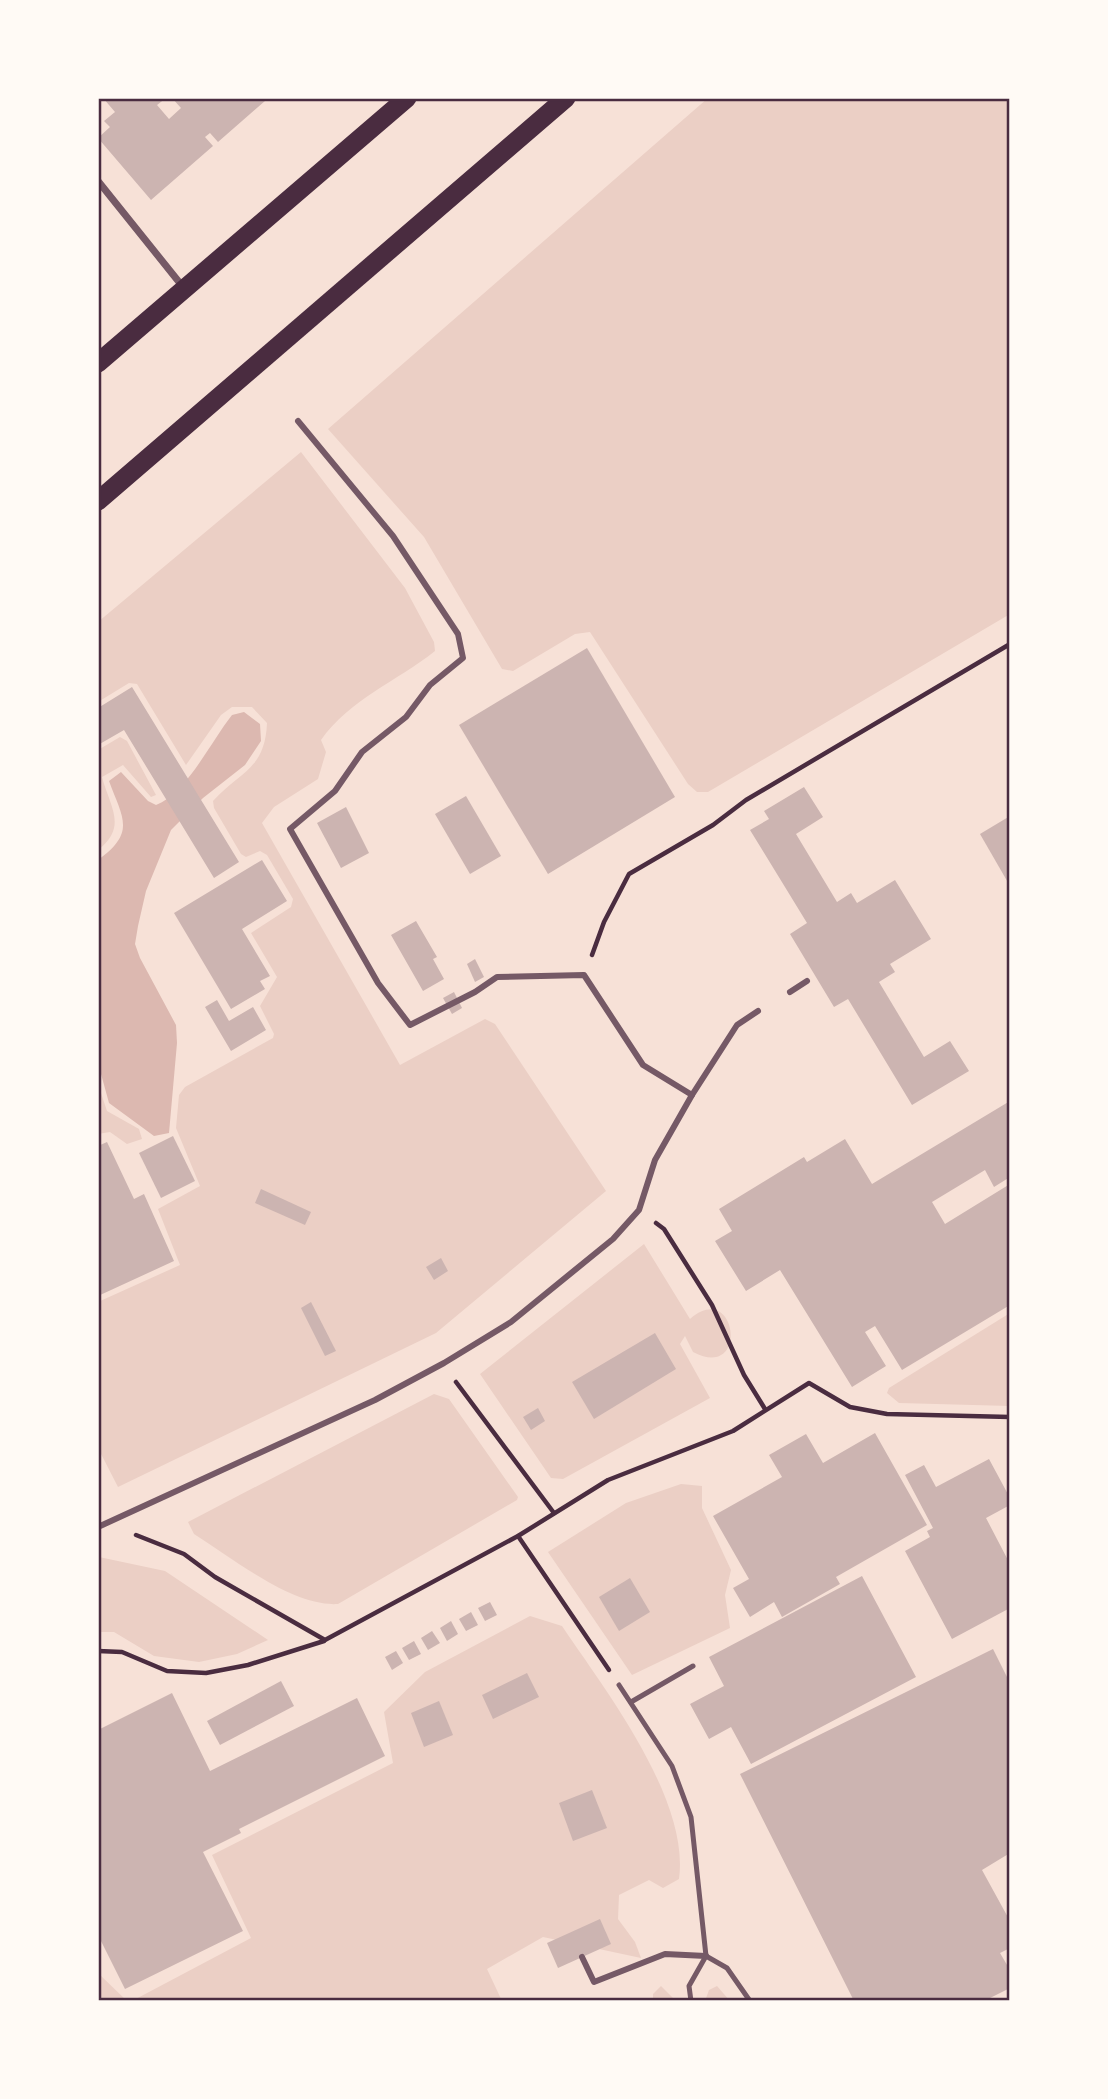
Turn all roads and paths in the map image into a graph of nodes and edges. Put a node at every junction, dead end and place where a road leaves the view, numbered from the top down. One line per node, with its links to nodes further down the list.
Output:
1 (407, 98): 4 (highway)
2 (566, 98): 7 (highway)
3 (98, 181): 4 (street)
4 (185, 288): 5 (highway)
5 (98, 362)
6 (298, 421): 9 (street)
7 (98, 501)
8 (1010, 644): 9 (path)
9 (584, 975): 13 (street)
10 (807, 981): 11 (street)
11 (790, 992)
12 (758, 1012): 13 (street)
13 (692, 1095): 14 (street)
14 (639, 1210): 15 (street); 16 (path)
15 (444, 1363): 18 (path); 19 (street)
16 (765, 1409): 17 (path); 18 (path)
17 (1010, 1417)
18 (554, 1513): 20 (path)
19 (100, 1526): 21 (path)
20 (518, 1536): 21 (path); 24 (path)
21 (325, 1640): 22 (path)
22 (98, 1651)
23 (693, 1666): 25 (lane)
24 (620, 1685): 25 (lane)
25 (631, 1702): 26 (lane)
26 (706, 1956): 27 (street); 28 (lane); 29 (lane)
27 (582, 1957)
28 (691, 2001)
29 (750, 2001)

